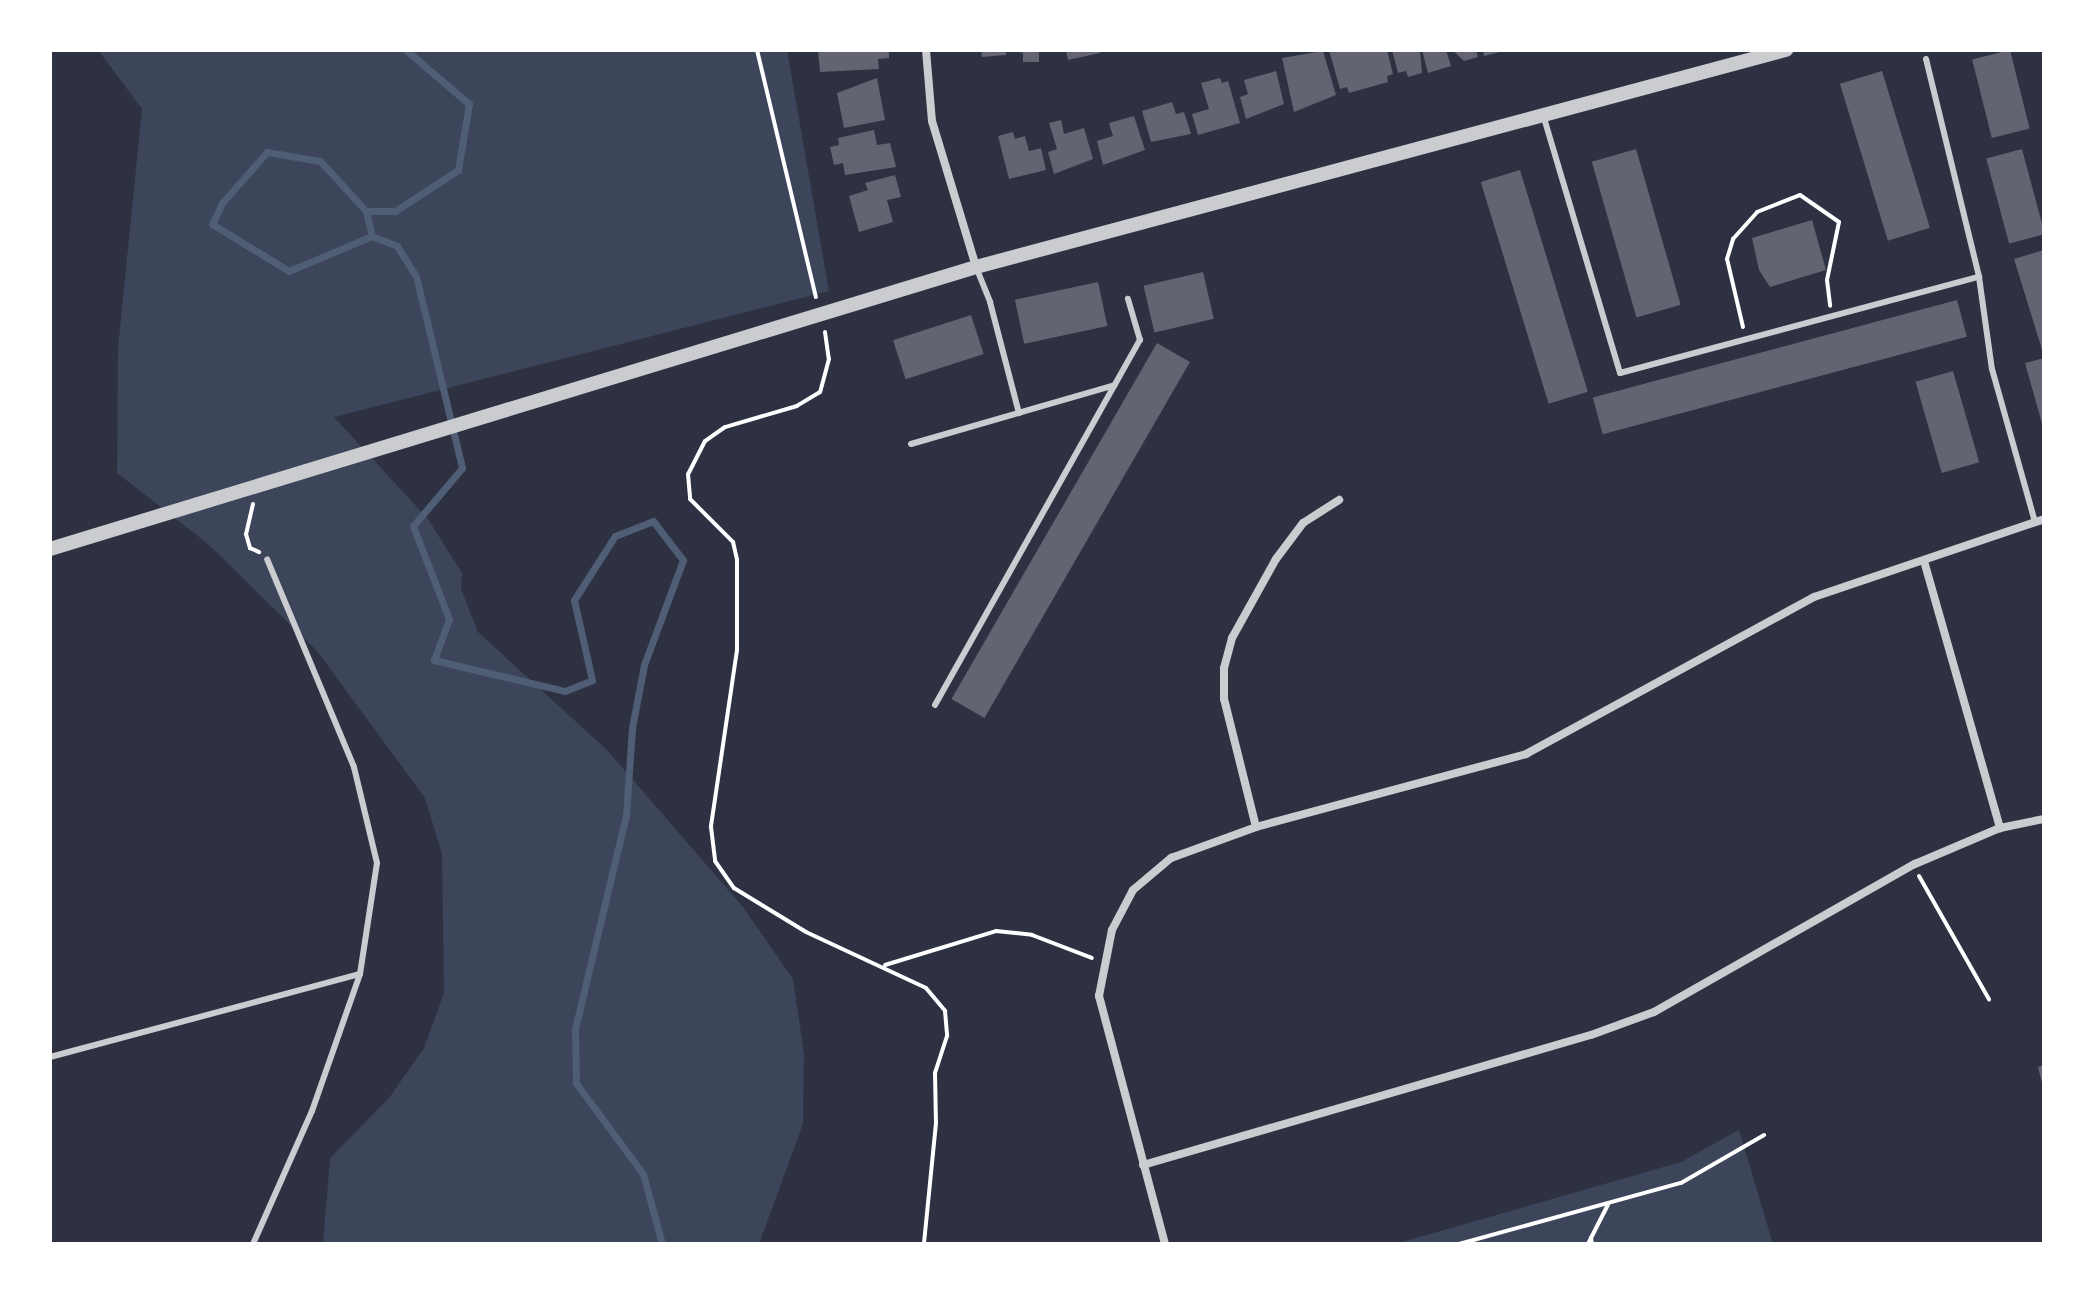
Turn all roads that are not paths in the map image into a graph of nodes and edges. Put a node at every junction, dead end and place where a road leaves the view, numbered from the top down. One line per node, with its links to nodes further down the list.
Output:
1 (926, 50): 5 (street)
2 (1786, 50): 4 (street)
3 (1926, 59): 6 (lane)
4 (1544, 118): 5 (street); 6 (lane)
5 (976, 267): 9 (lane); 13 (street)
6 (1979, 277): 12 (lane)
7 (1128, 299): 8 (lane)
8 (1115, 385): 9 (lane); 16 (lane)
9 (1019, 413): 10 (lane)
10 (911, 444)
11 (1339, 500): 18 (street)
12 (2040, 520): 15 (street)
13 (50, 549)
14 (267, 559): 20 (lane)
15 (1924, 561): 18 (street); 19 (street)
16 (935, 705)
17 (2044, 819): 19 (street)
18 (1256, 827): 22 (street)
19 (2000, 828): 22 (street)
20 (360, 974): 21 (lane); 23 (lane)
21 (50, 1057)
22 (1143, 1165): 24 (street)
23 (253, 1244)
24 (1165, 1244)

